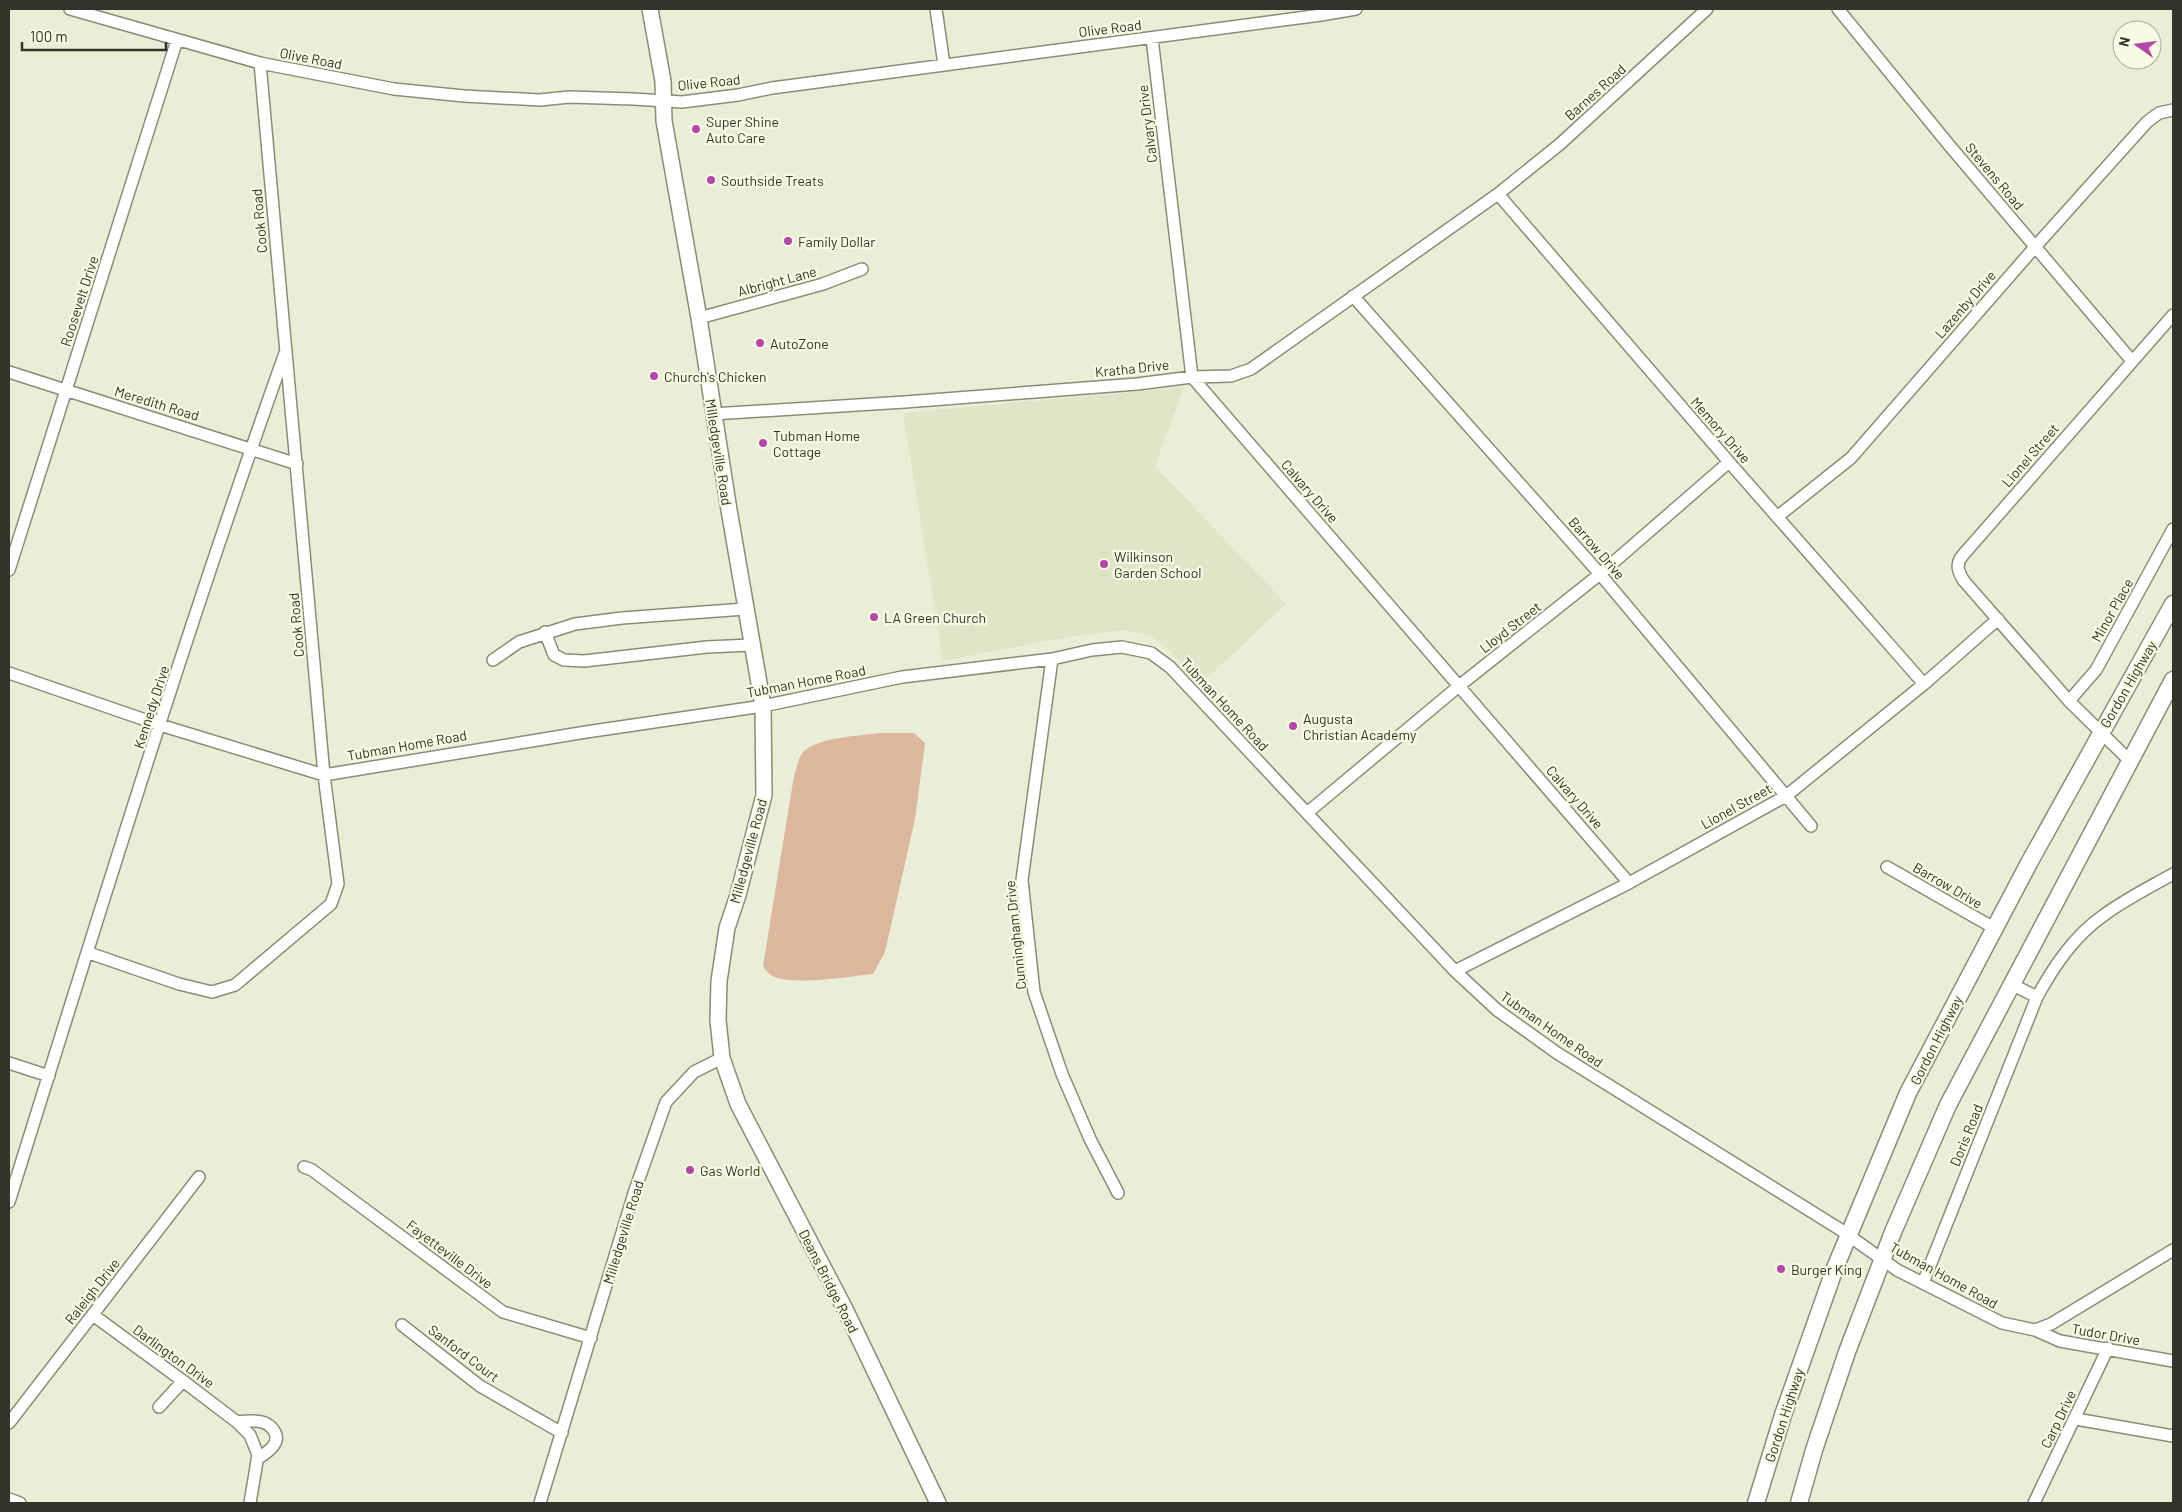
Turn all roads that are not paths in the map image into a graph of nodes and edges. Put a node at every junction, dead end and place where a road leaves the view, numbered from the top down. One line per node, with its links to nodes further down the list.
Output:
1 (70, 9): 8 (street, Olive Road)
2 (650, 9): 11 (main road, Milledgeville Road)
3 (936, 9): 10 (street)
4 (1356, 9): 7 (street, Olive Road)
5 (1707, 9): 13 (street, Barnes Road)
6 (1838, 9): 14 (street, Stevens Road)
7 (1152, 38): 10 (street, Olive Road); 22 (street, Calvary Drive)
8 (177, 40): 9 (street, Olive Road); 23 (street, Roosevelt Drive)
9 (260, 64): 11 (street, Olive Road); 19 (street, Cook Road)
10 (944, 65): 11 (street, Olive Road)
11 (664, 100): 18 (main road, Milledgeville Road)
12 (2173, 110): 14 (street, Lazenby Drive)
13 (1498, 194): 16 (street, Kratha Drive); 26 (street, Memory Drive)
14 (2034, 247): 20 (street, Stevens Road); 28 (street, Lazenby Drive)
15 (862, 269): 18 (street, Albright Lane)
16 (1353, 296): 22 (street, Kratha Drive); 31 (street, Barrow Drive)
17 (2173, 314): 20 (street, Lionel Street)
18 (699, 318): 24 (main road, Milledgeville Road)
19 (286, 349): 25 (street, Kennedy Drive); 27 (street, Cook Road)
20 (2132, 361): 34 (street, Lionel Street)
21 (9, 372): 23 (street, Meredith Road)
22 (1192, 377): 24 (street, Kratha Drive); 42 (street, Calvary Drive)
23 (66, 390): 25 (street, Meredith Road); 30 (street, Roosevelt Drive)
24 (713, 414): 33 (main road, Milledgeville Road)
25 (251, 448): 27 (street, Meredith Road); 45 (street, Kennedy Drive)
26 (1729, 462): 28 (street, Memory Drive); 31 (street, Lloyd Street)
27 (297, 464): 48 (street, Cook Road)
28 (1777, 517): 41 (street, Memory Drive)
29 (2173, 528): 43 (street, Minor Place)
30 (9, 570)
31 (1600, 574): 42 (street, Lloyd Street); 49 (street, Barrow Drive)
32 (2173, 604): 46 (highway, Gordon Highway)
33 (745, 609): 35 (street); 36 (main road, Milledgeville Road)
34 (1998, 619): 41 (street, Lionel Street); 43 (street, Lionel Street)
35 (545, 632): 36 (street); 38 (street)
36 (752, 645): 44 (main road, Milledgeville Road)
37 (1052, 659): 44 (street, Tubman Home Road); 50 (street, Tubman Home Road); 65 (street, Cunningham Drive)
38 (493, 660)
39 (9, 672): 45 (street, Tubman Home Road)
40 (2173, 680): 47 (highway)
41 (1924, 684): 49 (street, Lionel Street)
42 (1459, 686): 50 (street, Lloyd Street); 54 (street, Calvary Drive)
43 (2070, 701): 46 (street, Lionel Street)
44 (763, 706): 48 (street, Tubman Home Road); 60 (main road, Milledgeville Road)
45 (160, 725): 48 (street, Tubman Home Road); 56 (street, Kennedy Drive)
46 (2100, 733): 47 (street, Lionel Street); 55 (highway, Gordon Highway)
47 (2130, 761): 58 (highway)
48 (324, 775): 56 (street, Cook Road)
49 (1786, 796): 51 (street, Barrow Drive); 54 (street, Lionel Street)
50 (1307, 813): 57 (street, Tubman Home Road)
51 (1811, 826)
52 (1887, 867): 55 (street, Barrow Drive)
53 (2173, 874): 59 (street, Doris Road)
54 (1629, 883): 57 (street, Lionel Street)
55 (1994, 928): 67 (highway, Gordon Highway)
56 (89, 953): 62 (street, Kennedy Drive)
57 (1455, 970): 67 (street, Tubman Home Road)
58 (2011, 984): 59 (street); 69 (highway)
59 (2037, 998): 70 (street, Doris Road)
60 (722, 1058): 74 (street, Milledgeville Road); 89 (main road, Deans Bridge Road)
61 (9, 1063): 62 (street)
62 (49, 1076): 66 (street, Kennedy Drive)
63 (304, 1167): 74 (street, Fayetteville Drive)
64 (199, 1177): 71 (street, Raleigh Drive)
65 (1118, 1193)
66 (9, 1202)
67 (1848, 1235): 69 (street, Tubman Home Road); 90 (highway, Gordon Highway)
68 (2173, 1250): 73 (street)
69 (1883, 1259): 70 (street, Tubman Home Road); 91 (highway)
70 (1923, 1283): 73 (street, Tubman Home Road)
71 (93, 1315): 77 (street, Darlington Drive); 81 (street, Raleigh Drive)
72 (402, 1325): 82 (street, Sanford Court)
73 (2035, 1330): 75 (street, Tudor Drive)
74 (591, 1338): 82 (street, Milledgeville Road)
75 (2108, 1348): 76 (street, Tudor Drive); 79 (street, Carp Drive)
76 (2173, 1361)
77 (184, 1380): 78 (street); 80 (street, Darlington Drive)
78 (159, 1407)
79 (2076, 1419): 83 (street); 92 (street, Carp Drive)
80 (237, 1422): 84 (street, Darlington Drive); 84 (street)
81 (9, 1423)
82 (562, 1433): 88 (street, Milledgeville Road)
83 (2173, 1436)
84 (257, 1460): 87 (street, Darlington Drive)
85 (9, 1499): 86 (street)
86 (20, 1503)
87 (250, 1503)
88 (540, 1503)
89 (938, 1503)
90 (1756, 1503)
91 (1799, 1503)
92 (2034, 1503)

